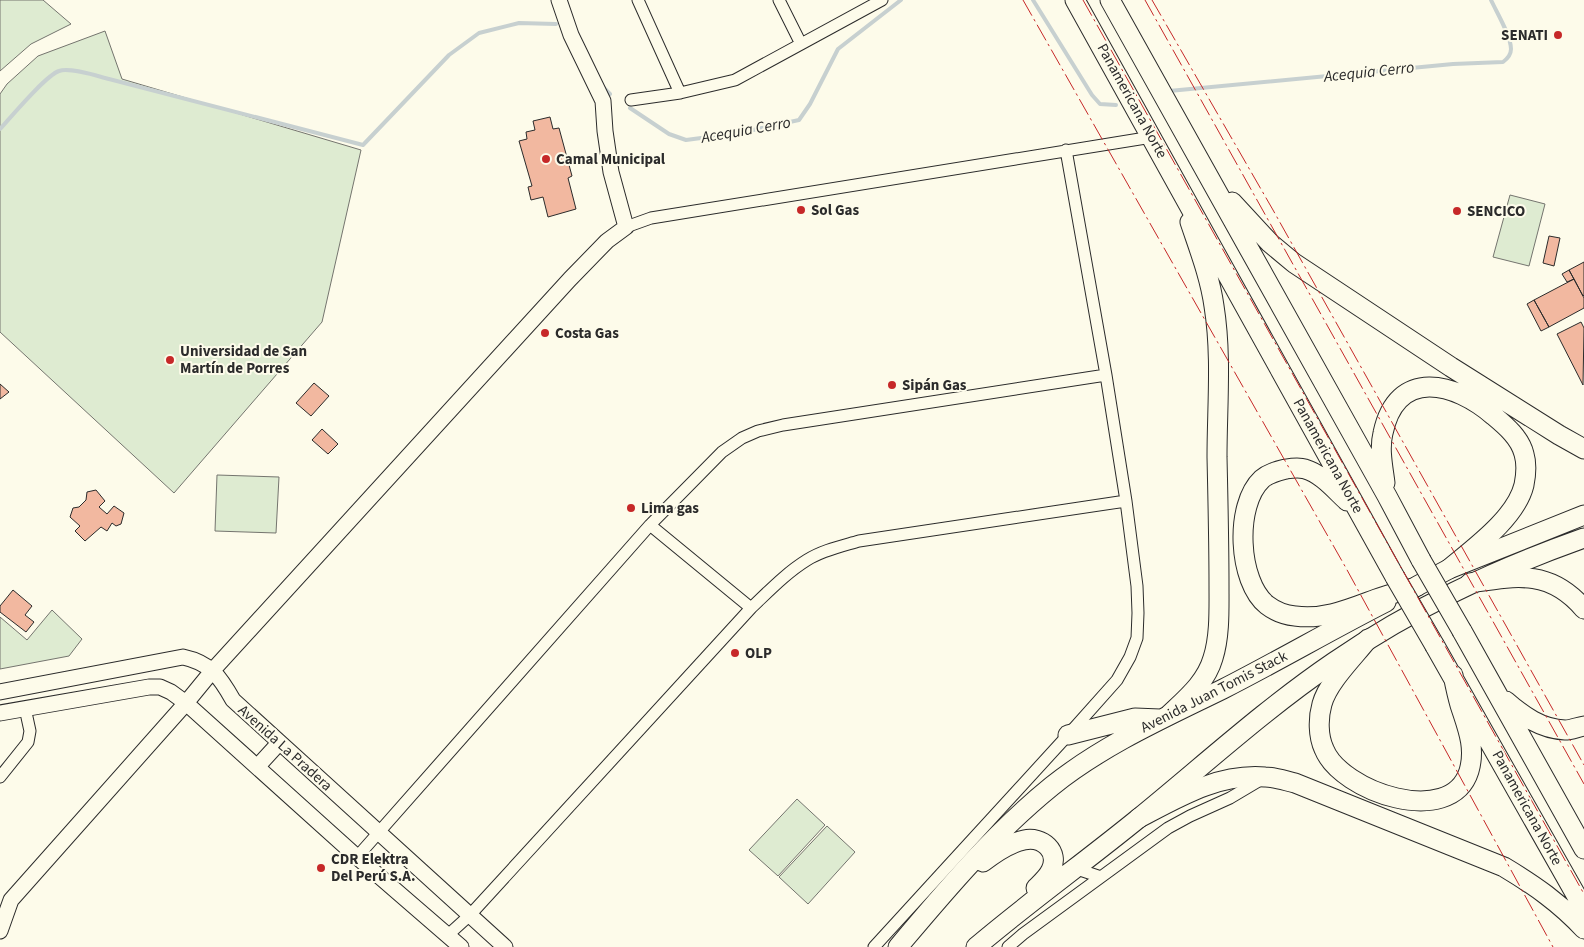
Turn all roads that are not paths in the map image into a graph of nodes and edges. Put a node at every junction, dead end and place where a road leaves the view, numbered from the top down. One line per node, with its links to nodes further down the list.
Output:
1 (559, 0): 14 (street)
2 (638, 0): 8 (street)
3 (779, 0): 7 (street)
4 (880, 0): 7 (street)
5 (1075, 0): 10 (main road, Panamericana Norte)
6 (1110, 0): 12 (main road, Panamericana Norte)
7 (801, 44): 8 (street)
8 (680, 93): 9 (street)
9 (631, 100)
10 (1152, 137): 11 (street); 13 (main road, Panamericana Norte)
11 (1066, 150): 14 (street); 15 (street)
12 (1209, 175): 16 (main road); 17 (main road, Panamericana Norte)
13 (1176, 180): 19 (main road, Panamericana Norte); 38 (main road)
14 (626, 227): 30 (street)
15 (1106, 375): 18 (street); 21 (street)
16 (1584, 449)
17 (1388, 496): 23 (main road); 34 (main road, Panamericana Norte, bridge)
18 (1126, 501): 26 (street); 40 (street)
19 (1358, 511): 25 (main road); 31 (main road, Panamericana Norte, bridge)
20 (1584, 515): 23 (main road, Avenida Juan Tomis Stack)
21 (650, 525): 26 (street); 47 (street)
22 (1584, 538): 24 (main road)
23 (1449, 569): 25 (main road, Avenida Juan Tomis Stack)
24 (1470, 583): 27 (main road); 28 (main road)
25 (1416, 587): 38 (main road, Avenida Juan Tomis Stack)
26 (751, 608): 55 (street)
27 (1584, 609)
28 (1368, 639): 31 (main road); 48 (main road)
29 (160, 661): 30 (street, Avenida La Pradera); 32 (street); 33 (street, Avenida La Pradera)
30 (213, 670): 35 (street); 41 (street, Avenida La Pradera)
31 (1453, 675): 54 (main road, Panamericana Norte)
32 (160, 687): 35 (street); 36 (street)
33 (0, 692)
34 (1497, 693): 39 (main road); 49 (main road, Panamericana Norte)
35 (186, 703): 42 (street); 58 (street)
36 (24, 708): 37 (street); 44 (street)
37 (0, 713)
38 (1166, 717): 40 (main road); 53 (main road, Avenida Juan Tomis Stack)
39 (1584, 726)
40 (1068, 736): 62 (street)
41 (279, 742): 42 (street); 47 (street, Avenida La Pradera)
42 (258, 766): 50 (street)
43 (1266, 776): 45 (main road); 46 (street); 57 (main road)
44 (0, 777)
45 (1194, 790): 46 (street); 48 (main road)
46 (1190, 816): 48 (street)
47 (380, 832): 50 (street); 55 (street, Avenida La Pradera)
48 (1136, 832): 51 (main road); 52 (street)
49 (1584, 849)
50 (357, 857): 59 (street)
51 (1074, 868): 52 (street); 56 (main road)
52 (1102, 877): 65 (street)
53 (944, 893): 56 (main road); 63 (main road, Avenida Juan Tomis Stack)
54 (1584, 909)
55 (470, 915): 59 (street); 61 (street, Avenida La Pradera)
56 (1003, 924): 64 (main road)
57 (1584, 929)
58 (0, 931)
59 (448, 935): 60 (street)
60 (461, 947)
61 (505, 947)
62 (874, 947)
63 (898, 947)
64 (976, 947)
65 (1008, 947)

